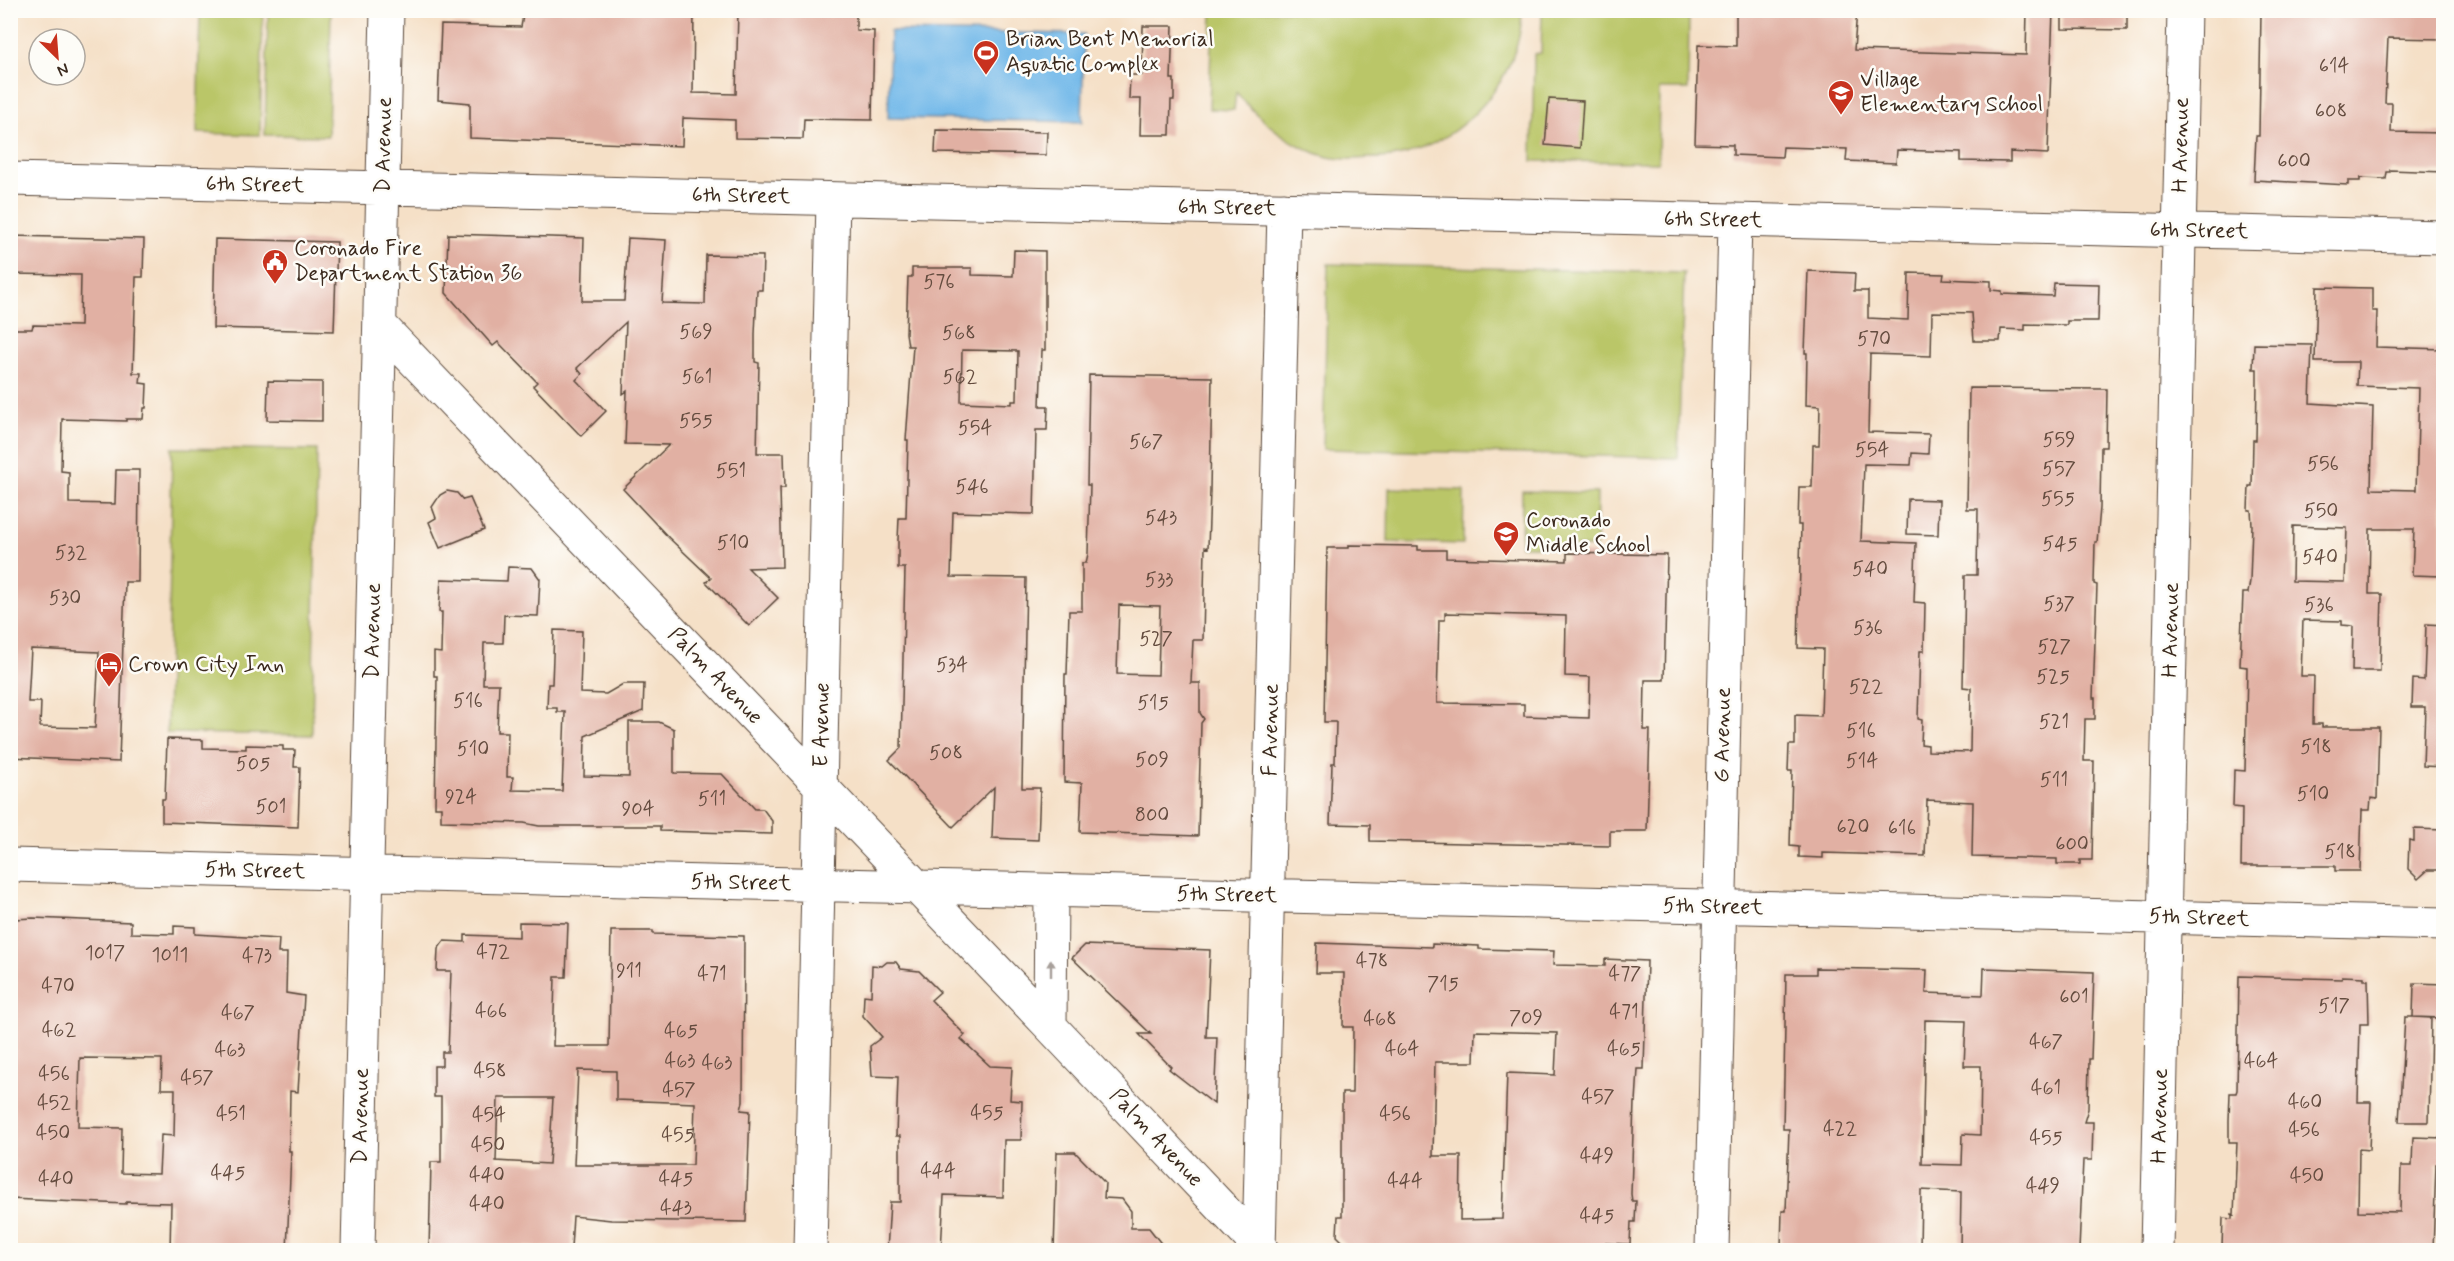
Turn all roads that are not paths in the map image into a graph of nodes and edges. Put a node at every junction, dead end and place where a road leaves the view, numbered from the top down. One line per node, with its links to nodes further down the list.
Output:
1 (387, 10): 4 (street, D Avenue)
2 (2184, 10): 8 (street, H Avenue)
3 (10, 179): 4 (street, 6th Street)
4 (383, 188): 5 (street, 6th Street); 10 (street, D Avenue)
5 (833, 199): 6 (street, 6th Street); 11 (street, E Avenue)
6 (1284, 209): 7 (street, 6th Street); 17 (street, F Avenue)
7 (1735, 220): 8 (street, 6th Street); 18 (street, G Avenue)
8 (2179, 231): 9 (street, 6th Street); 19 (street, H Avenue)
9 (2444, 237)
10 (380, 325): 11 (street, Palm Avenue); 13 (street, D Avenue)
11 (820, 786): 14 (street, E Avenue); 15 (street, Palm Avenue)
12 (10, 865): 13 (street, 5th Street)
13 (367, 874): 14 (street, 5th Street); 23 (street, D Avenue)
14 (818, 885): 15 (street, 5th Street); 24 (street, E Avenue)
15 (918, 887): 16 (street, 5th Street); 21 (street, Palm Avenue)
16 (1052, 891): 17 (street, 5th Street); 21 (street, one-way to 16)
17 (1267, 896): 18 (street, 5th Street); 22 (street, F Avenue)
18 (1720, 907): 19 (street, 5th Street); 25 (street, G Avenue)
19 (2164, 917): 20 (street, 5th Street); 26 (street, H Avenue)
20 (2444, 924)
21 (1050, 1026): 22 (street, Palm Avenue)
22 (1260, 1250)
23 (358, 1251)
24 (810, 1251)
25 (1712, 1251)
26 (2157, 1251)

